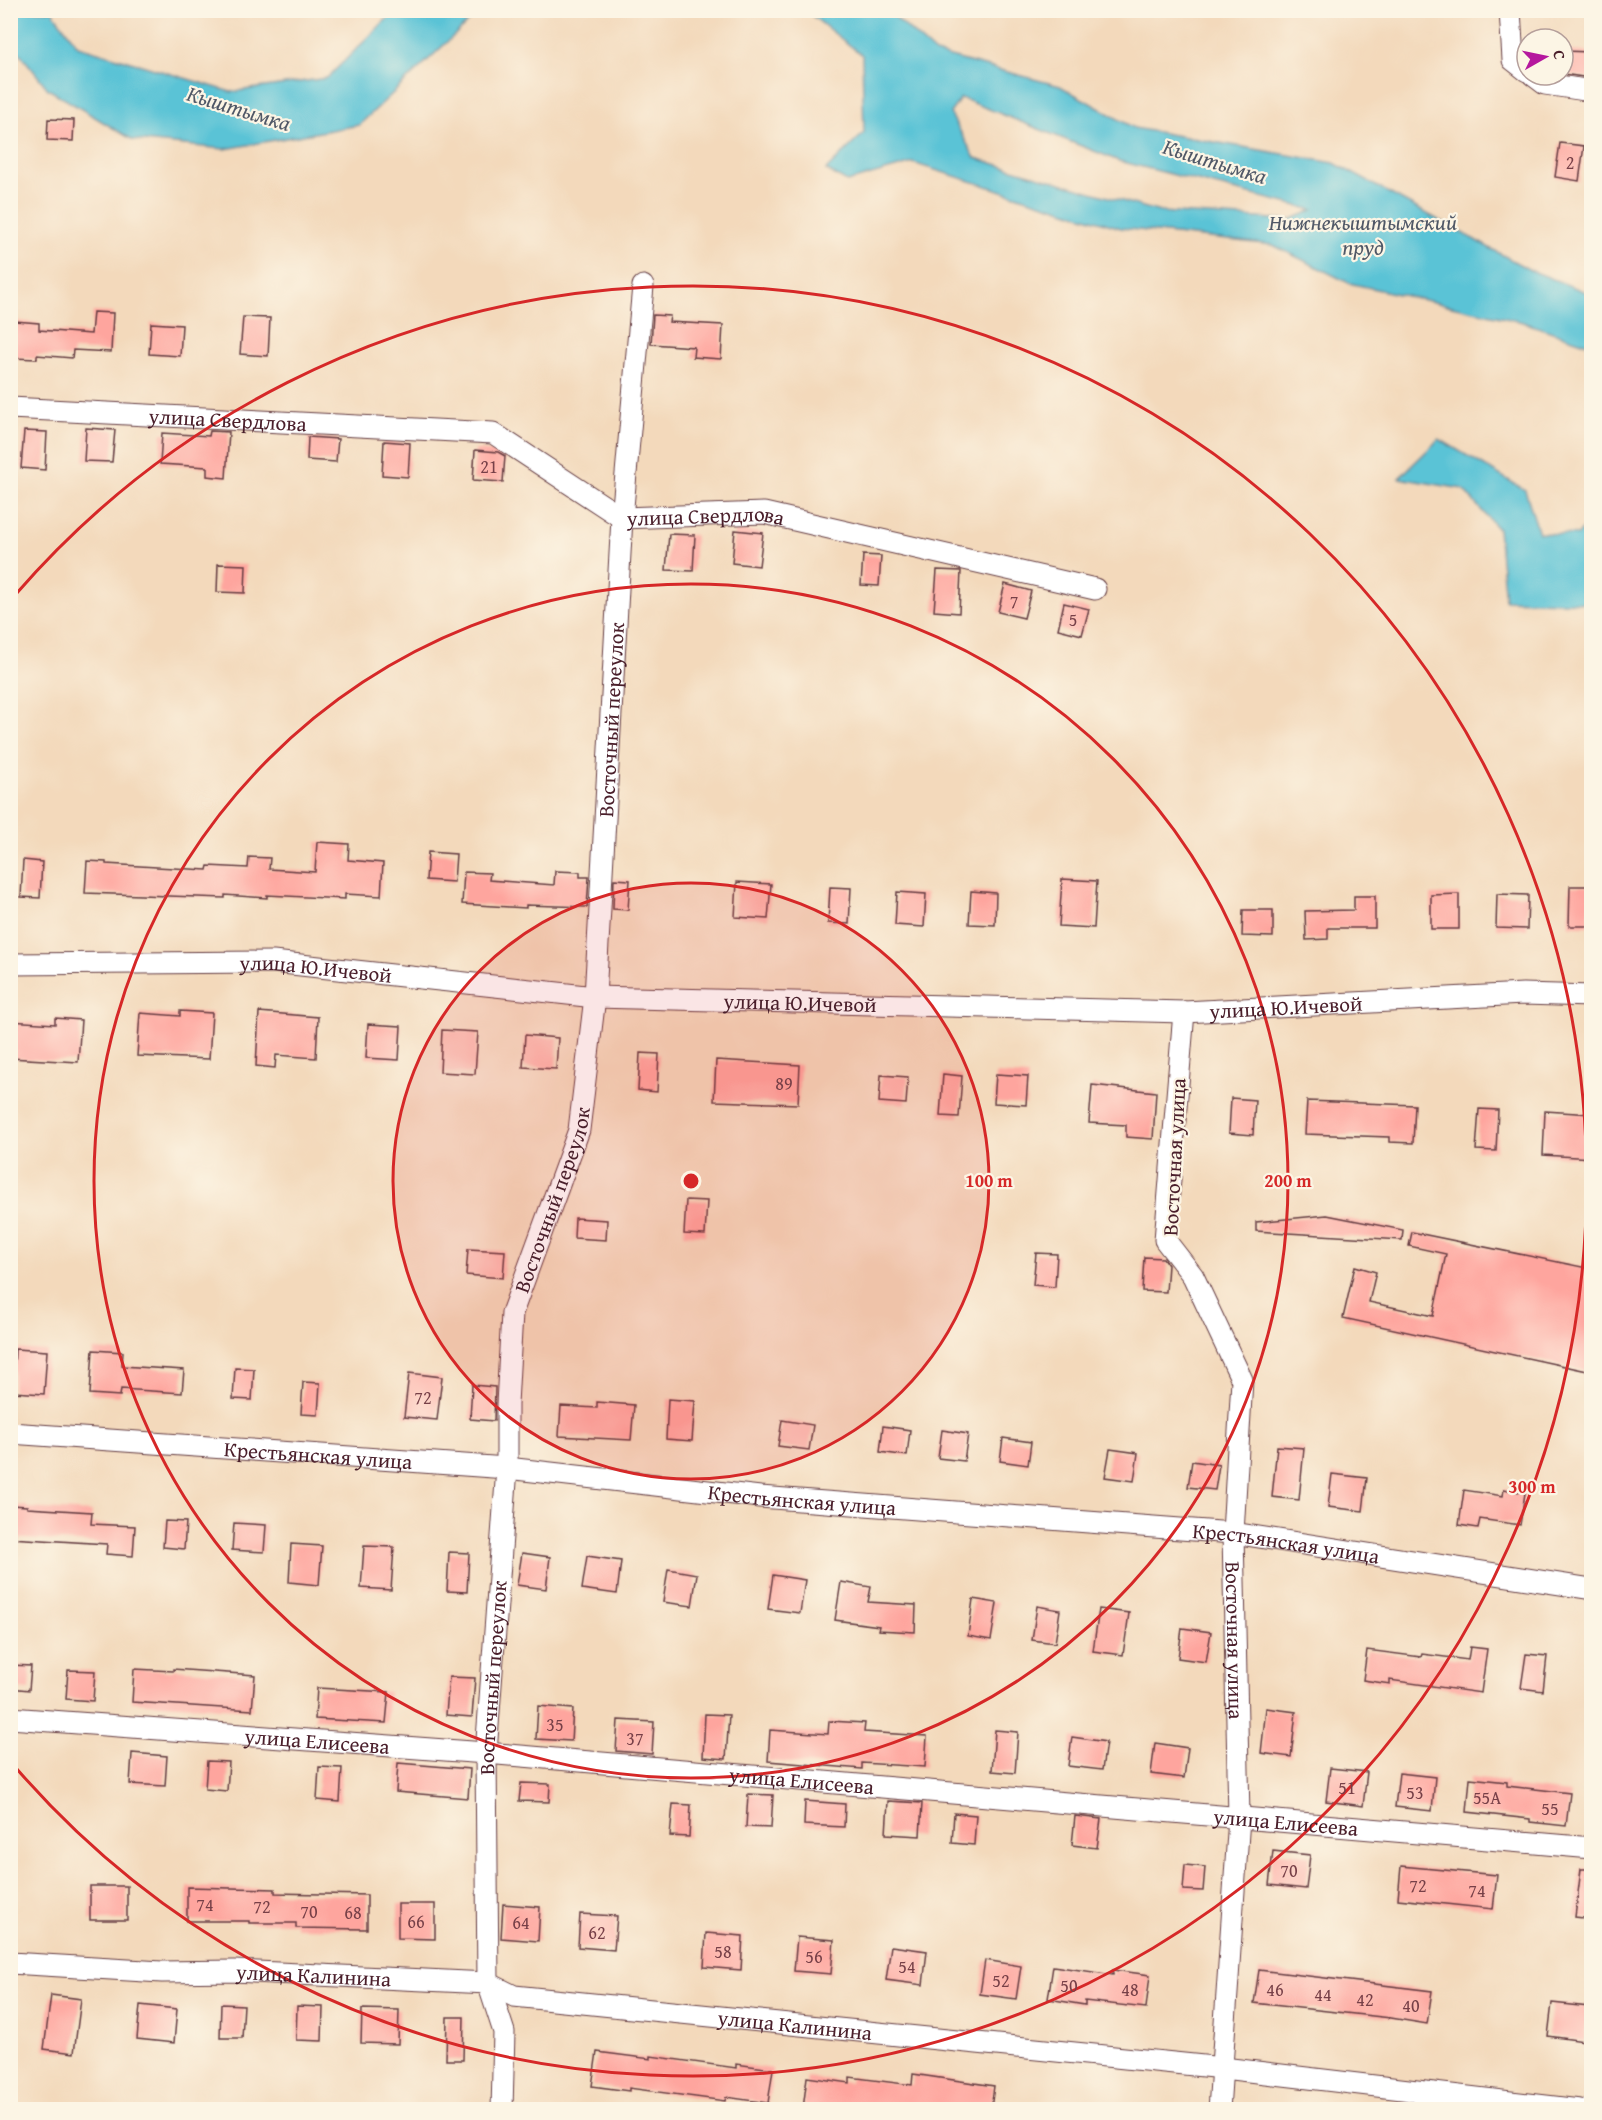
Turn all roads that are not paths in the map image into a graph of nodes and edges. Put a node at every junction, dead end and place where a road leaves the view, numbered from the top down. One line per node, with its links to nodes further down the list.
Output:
1 (1510, 10): 2 (street)
2 (1515, 38)
3 (1565, 87): 4 (street)
4 (1592, 91)
5 (643, 286): 7 (street, Восточный переулок)
6 (10, 408): 7 (street, улица Свердлова)
7 (622, 518): 8 (street, улица Свердлова); 11 (street, Восточный переулок)
8 (1095, 589)
9 (10, 964): 11 (street, улица Ю.Ичевой)
10 (1592, 996): 12 (street, улица Ю.Ичевой)
11 (595, 997): 12 (street, улица Ю.Ичевой); 14 (street, Восточный переулок)
12 (1185, 1012): 15 (street, Восточная улица)
13 (10, 1433): 14 (street, Крестьянская улица)
14 (507, 1468): 15 (street, Крестьянская улица); 18 (street, Восточный переулок)
15 (1233, 1533): 16 (street, Крестьянская улица); 19 (street, Восточная улица)
16 (1592, 1589)
17 (10, 1718): 18 (street, улица Елисеева)
18 (486, 1754): 19 (street, улица Елисеева); 22 (street, Восточный переулок)
19 (1239, 1818): 20 (street, улица Елисеева); 23 (street, Восточная улица)
20 (1592, 1848)
21 (10, 1963): 22 (street, улица Калинина)
22 (488, 1983): 23 (street, улица Калинина); 24 (street, Восточный переулок)
23 (1223, 2068): 25 (street, Восточная улица); 26 (street, улица Калинина)
24 (502, 2109)
25 (1219, 2109)
26 (1580, 2109)

